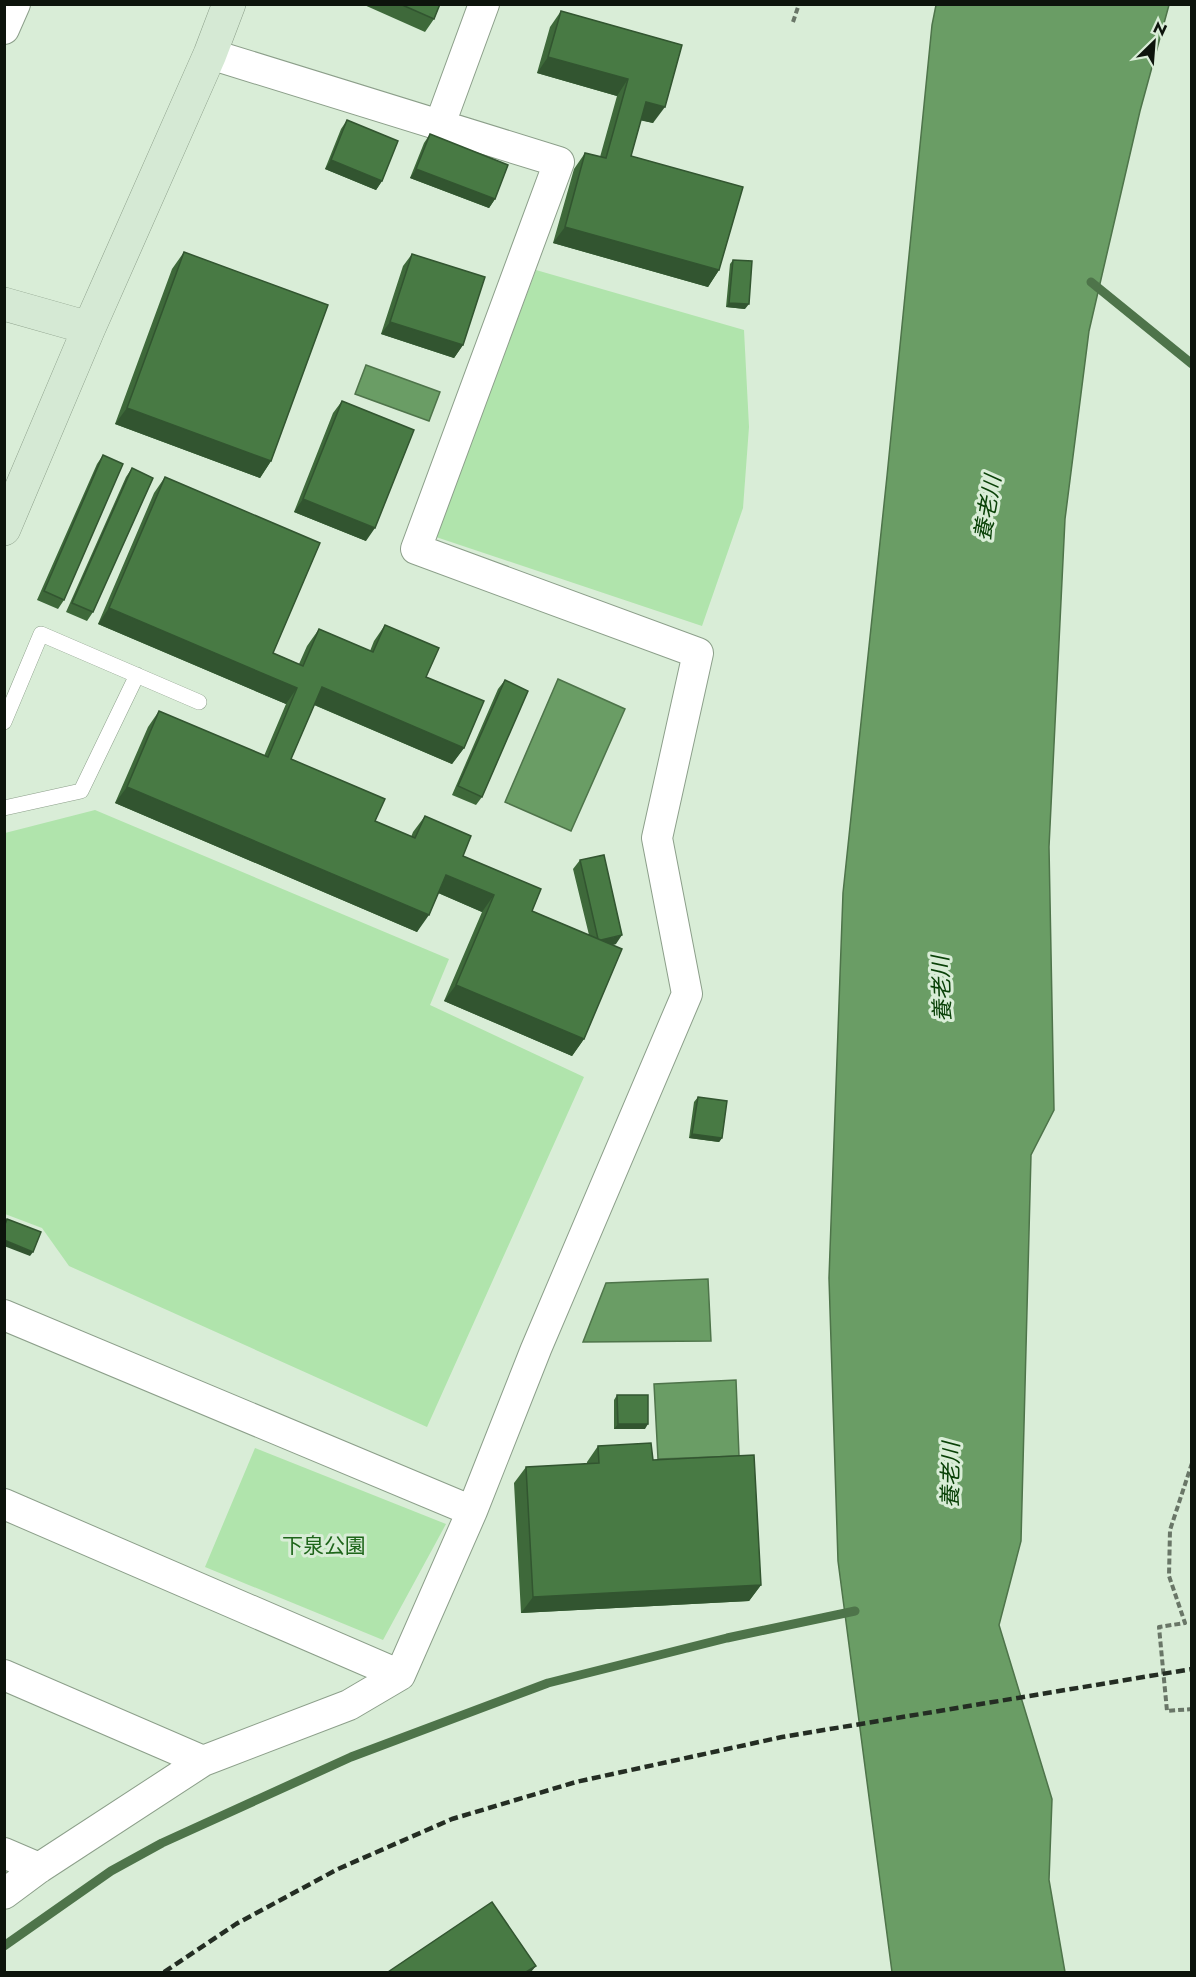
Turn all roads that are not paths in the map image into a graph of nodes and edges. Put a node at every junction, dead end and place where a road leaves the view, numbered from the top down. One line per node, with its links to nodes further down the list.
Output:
1 (15, 4): 4 (street)
2 (229, 4): 5 (street)
3 (484, 4): 6 (street)
4 (4, 29)
5 (210, 54): 6 (street); 8 (street)
6 (440, 124): 16 (street)
7 (4, 304): 8 (street)
8 (89, 328): 9 (street)
9 (4, 529)
10 (137, 675): 11 (lane); 12 (lane); 13 (lane)
11 (199, 702)
12 (4, 722)
13 (4, 808)
14 (6, 1318): 16 (street)
15 (4, 1504): 17 (street)
16 (472, 1511): 17 (street)
17 (400, 1675): 19 (street)
18 (4, 1676): 19 (street)
19 (202, 1761): 21 (street)
20 (4, 1852): 21 (street)
21 (39, 1868): 22 (street)
22 (4, 1894)

